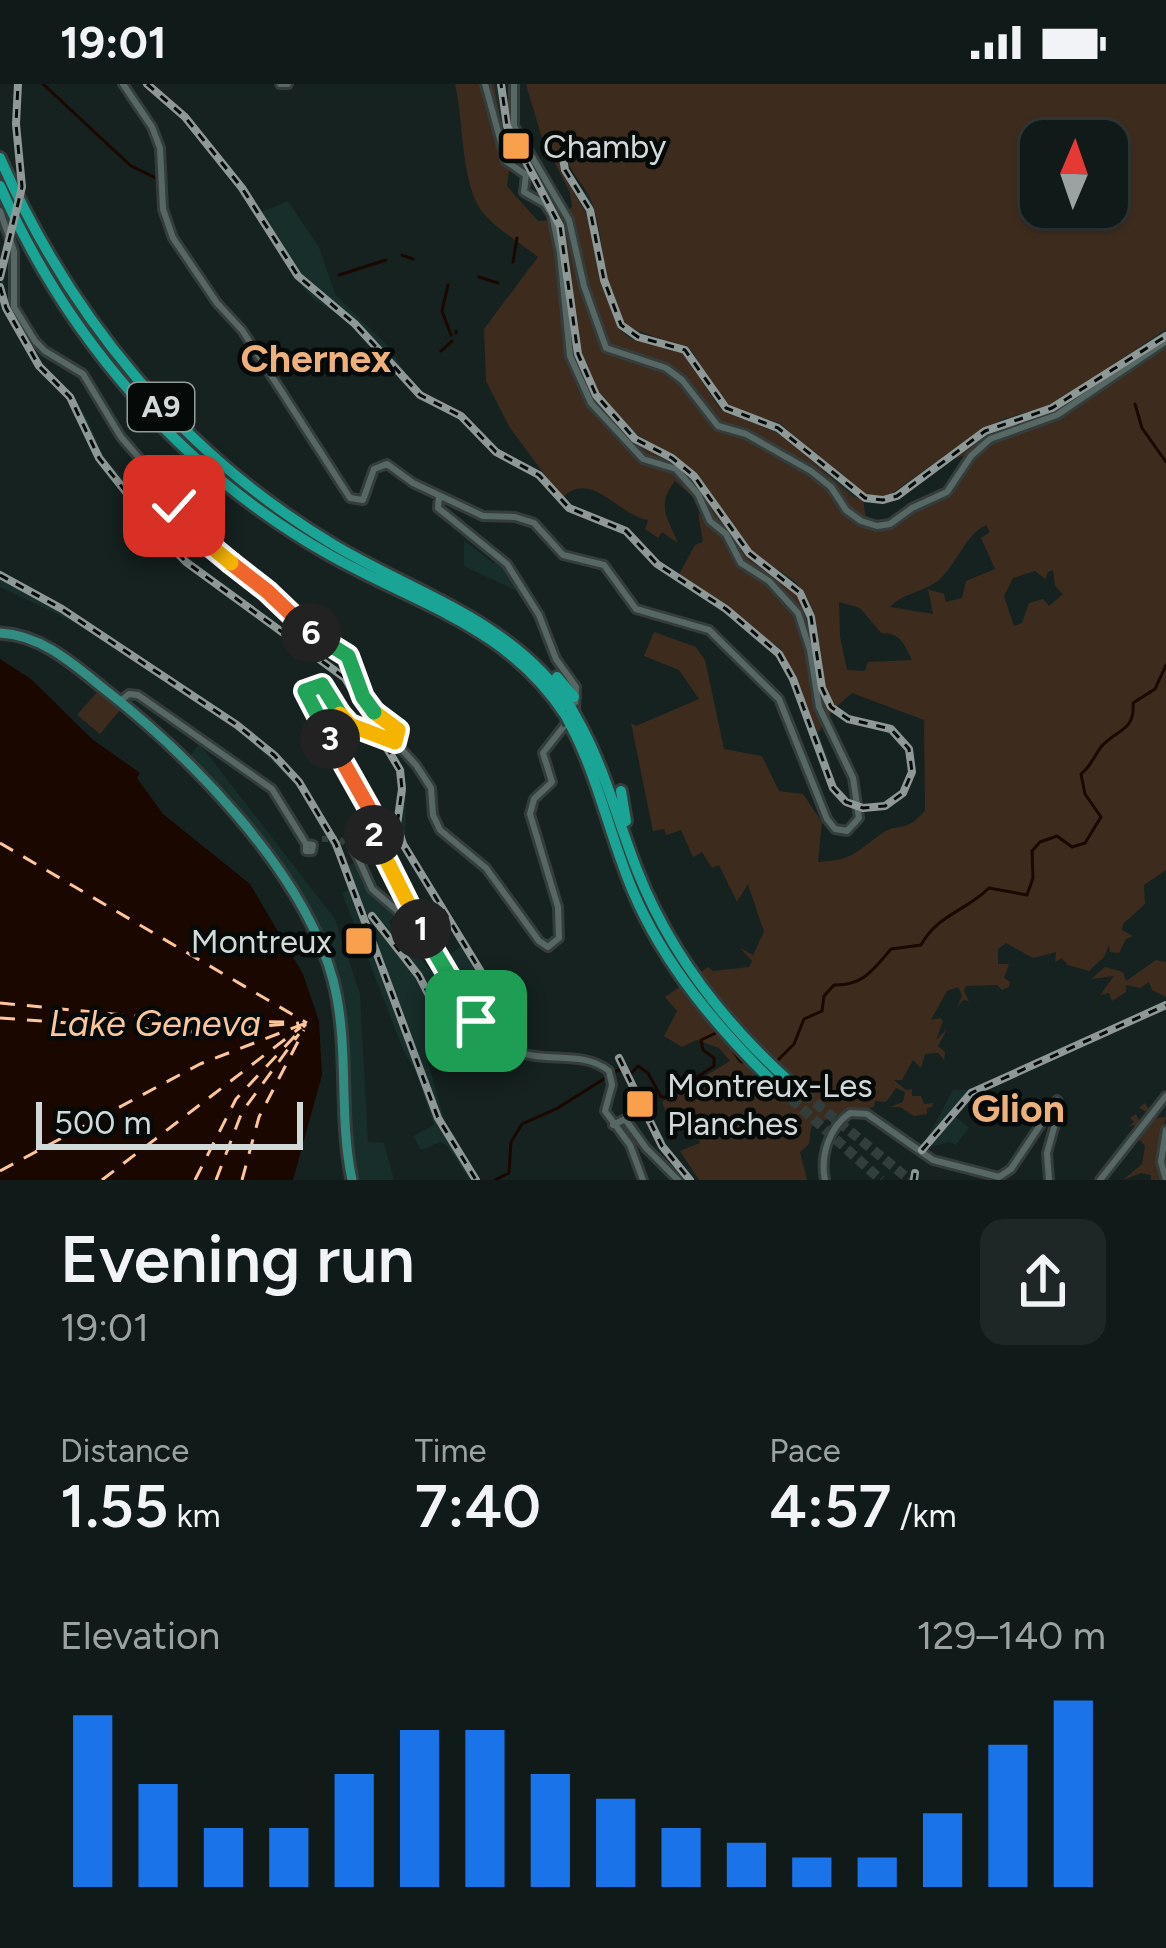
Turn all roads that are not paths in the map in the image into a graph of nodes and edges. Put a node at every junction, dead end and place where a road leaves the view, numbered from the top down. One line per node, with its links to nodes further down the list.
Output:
1 (123, 84): 10 (street)
2 (485, 84): 6 (street)
3 (514, 84): 5 (street)
4 (0, 158): 11 (highway, A9)
5 (538, 170): 6 (street); 9 (street)
6 (526, 176): 10 (street)
7 (0, 186): 11 (highway, A9)
8 (0, 211): 15 (street)
9 (1166, 341)
10 (439, 497): 14 (street)
11 (447, 607): 14 (highway, A9); 14 (highway, A9)
12 (0, 633): 13 (main road)
13 (120, 701): 18 (street); 27 (main road)
14 (571, 716): 15 (street); 16 (highway); 20 (highway, A9); 23 (highway, A9)
15 (395, 742): 22 (street)
16 (587, 782)
17 (621, 791): 20 (highway)
18 (322, 839)
19 (354, 850): 22 (street)
20 (634, 860): 23 (highway, A9)
21 (615, 872): 23 (highway)
22 (415, 921): 25 (street)
23 (649, 925)
24 (1166, 1096): 32 (street)
25 (613, 1125): 28 (street); 29 (street)
26 (1166, 1130): 33 (street)
27 (352, 1180)
28 (643, 1180)
29 (678, 1180)
30 (825, 1180): 31 (street)
31 (1049, 1180)
32 (1100, 1180)
33 (1166, 1180)

